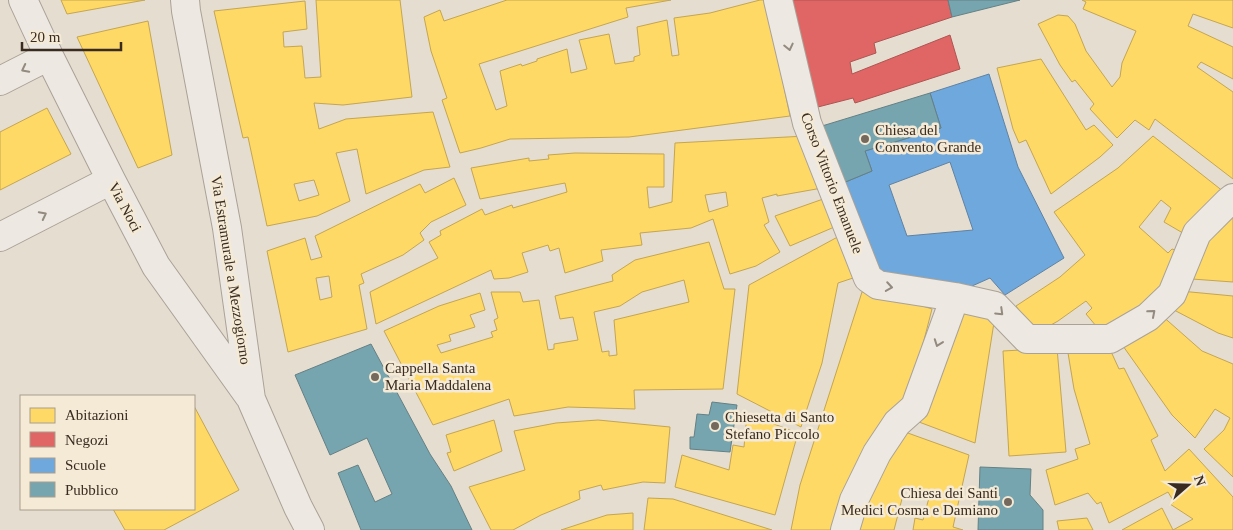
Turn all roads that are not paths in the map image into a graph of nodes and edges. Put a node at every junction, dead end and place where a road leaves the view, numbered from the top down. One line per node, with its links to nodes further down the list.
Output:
1 (23, 0): 4 (street, Via Noci)
2 (185, 0): 10 (street, Via Estramurale a Mezzogiorno)
3 (778, 0): 9 (street, Corso Vittorio Emanuele, one-way to 9)
4 (49, 56): 5 (street, one-way to 5); 6 (street, Via Noci)
5 (0, 81)
6 (110, 180): 8 (street, one-way to 6); 10 (street, Via Noci)
7 (1233, 198): 9 (street, Corso Vittorio Emanuele, one-way to 7)
8 (0, 238)
9 (955, 297): 12 (street, one-way to 12)
10 (251, 399): 11 (street, Via Estramurale a Mezzogiorno)
11 (310, 530)
12 (845, 530)

